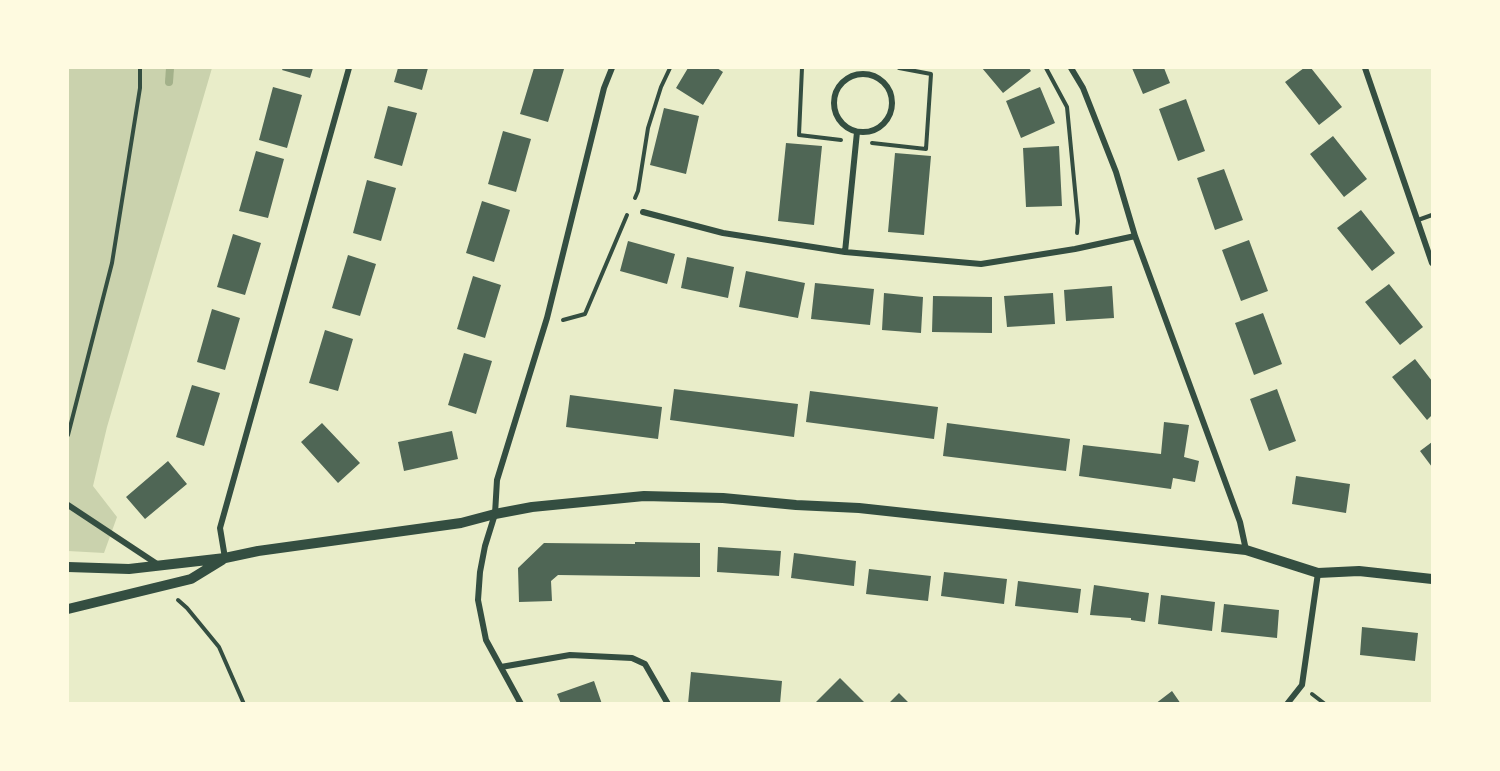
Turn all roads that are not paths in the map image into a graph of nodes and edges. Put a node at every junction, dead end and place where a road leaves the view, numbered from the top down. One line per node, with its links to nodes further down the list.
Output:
1 (349, 68): 15 (street)
2 (612, 68): 13 (street)
3 (1071, 68): 9 (street)
4 (1365, 68): 8 (street)
5 (857, 132): 5 (street); 10 (street)
6 (643, 212): 10 (street)
7 (1432, 215): 8 (lane)
8 (1418, 220): 11 (street)
9 (1135, 236): 10 (street); 14 (street)
10 (845, 252)
11 (1432, 263)
12 (68, 505): 16 (street)
13 (495, 514): 14 (street); 15 (street); 21 (street)
14 (1246, 550): 18 (street)
15 (225, 558): 16 (street); 20 (street)
16 (158, 565): 17 (street)
17 (68, 567)
18 (1318, 573): 19 (street); 24 (street)
19 (1432, 579)
20 (68, 609)
21 (501, 667): 22 (street); 23 (street)
22 (521, 704)
23 (668, 704)
24 (1287, 704)

